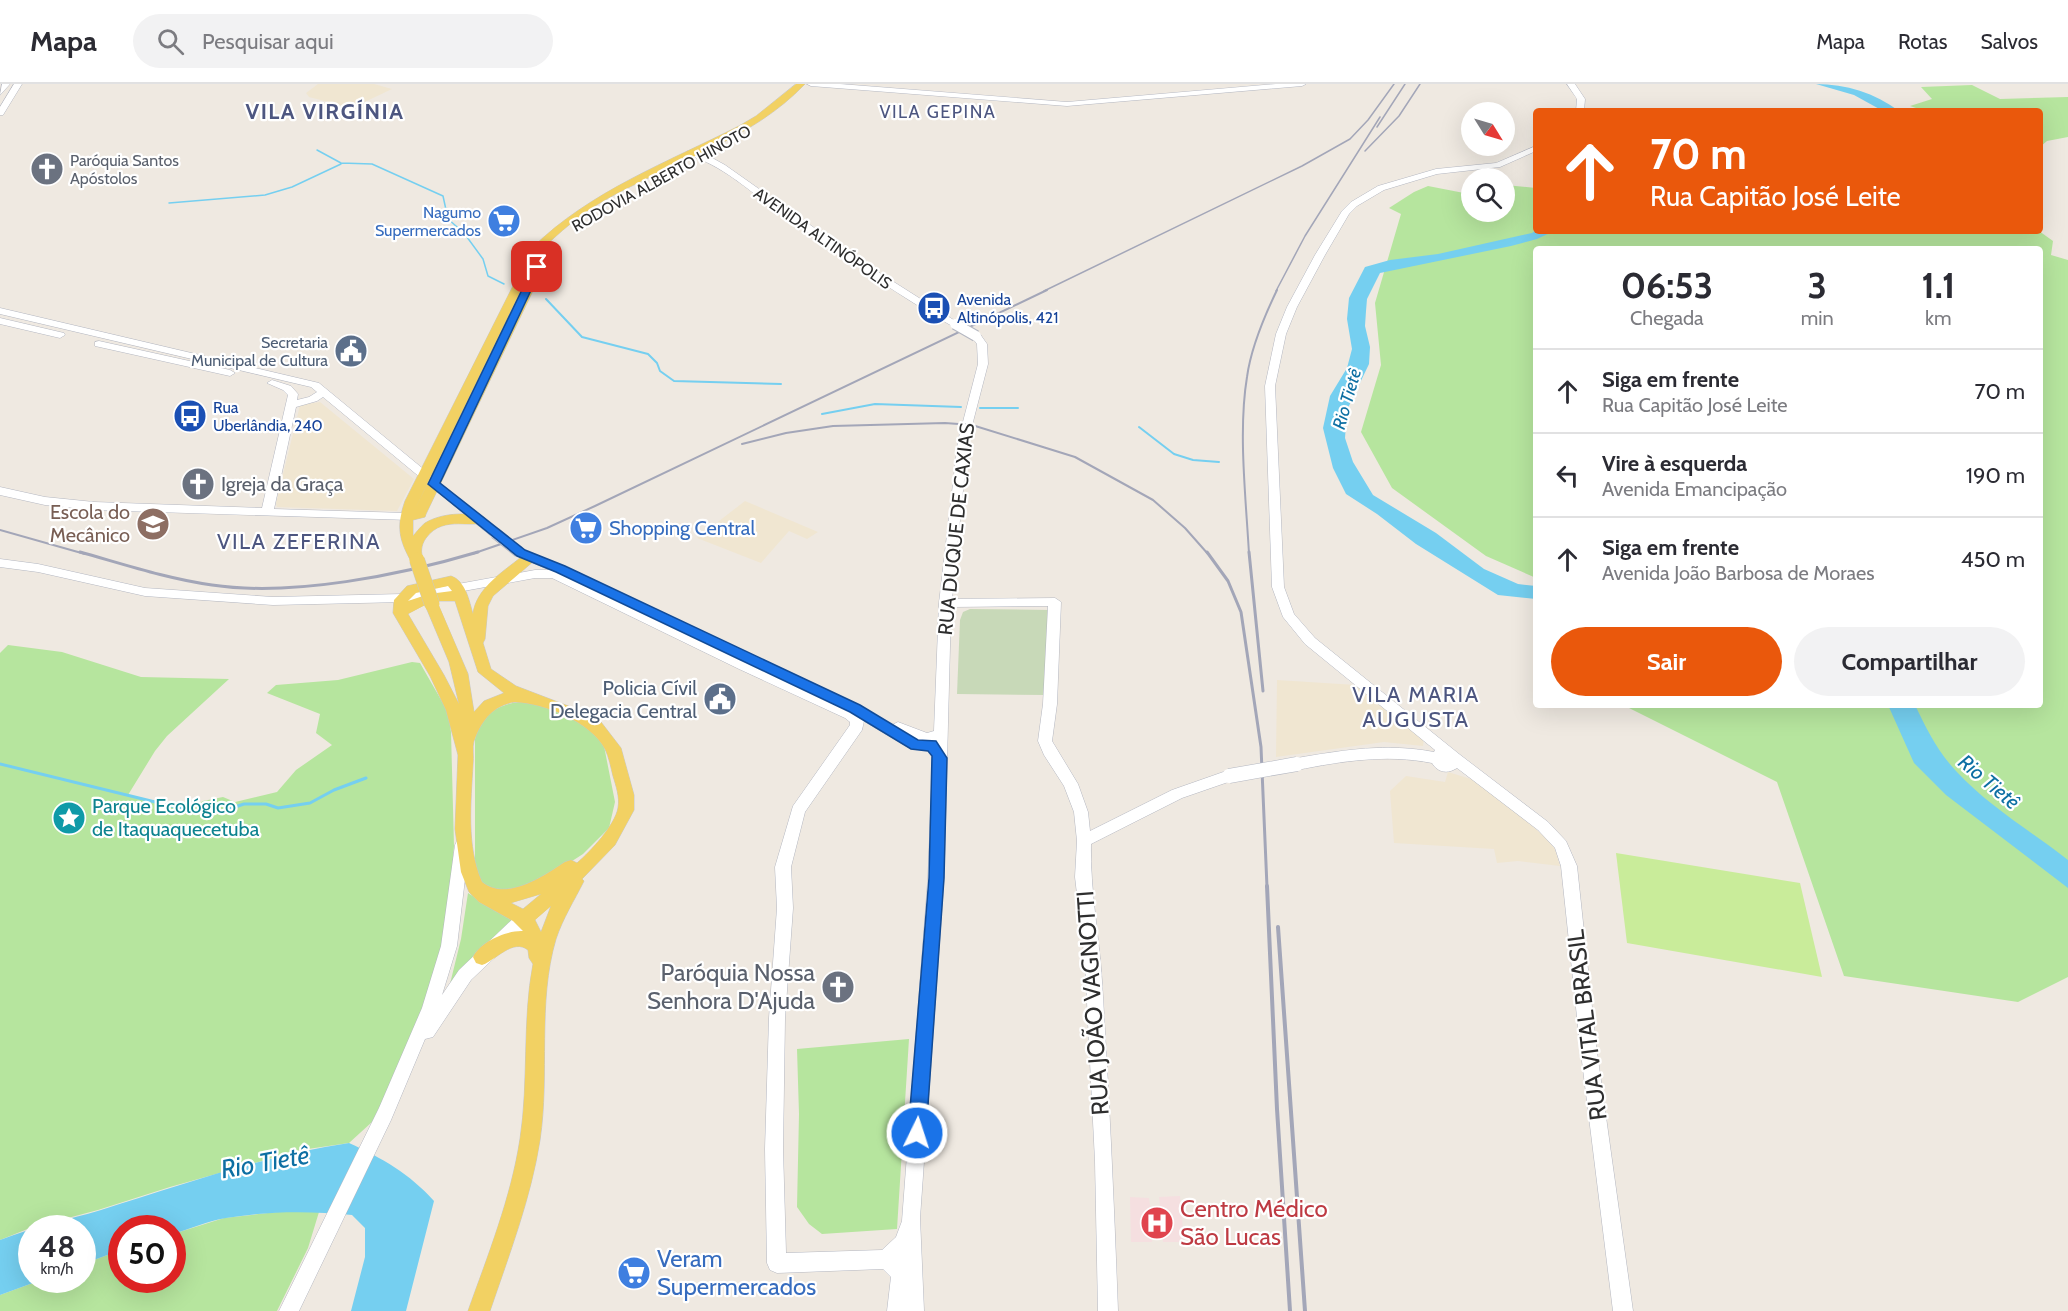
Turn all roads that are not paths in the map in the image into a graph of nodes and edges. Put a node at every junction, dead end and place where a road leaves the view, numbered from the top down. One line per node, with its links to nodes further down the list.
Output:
1 (6, 84): 8 (main road)
2 (18, 84): 11 (main road)
3 (801, 84): 13 (main road, RODOVIA ALBERTO HINOTO)
4 (811, 84): 9 (main road); 13 (main road, RODOVIA ALBERTO HINOTO)
5 (1169, 84): 9 (main road)
6 (1302, 84): 9 (main road)
7 (1571, 84): 10 (main road)
8 (0, 93)
9 (1166, 97)
10 (1580, 108)
11 (0, 111)
12 (1533, 150): 46 (main road)
13 (696, 154): 14 (main road, RODOVIA ALBERTO HINOTO); 15 (main road, RODOVIA ALBERTO HINOTO); 18 (main road, AVENIDA ALTINÓPOLIS)
14 (676, 162): 15 (main road); 23 (main road, RODOVIA ALBERTO HINOTO)
15 (651, 180): 24 (main road, RODOVIA ALBERTO HINOTO)
16 (0, 311): 19 (main road)
17 (0, 321): 20 (main road)
18 (955, 324): 37 (main road, RUA DUQUE DE CAXIAS, bridge)
19 (145, 344): 20 (main road); 21 (main road)
20 (133, 352): 22 (main road)
21 (319, 388): 22 (main road); 23 (main road)
22 (293, 399): 26 (main road)
23 (423, 475): 24 (main road); 27 (main road, RODOVIA ALBERTO HINOTO)
24 (434, 484): 27 (main road, RODOVIA ALBERTO HINOTO); 28 (main road)
25 (0, 492): 26 (main road)
26 (267, 512): 27 (main road)
27 (413, 516): 31 (main road)
28 (479, 520): 30 (main road, bridge); 31 (main road)
29 (0, 554): 35 (main road)
30 (525, 554): 33 (main road); 40 (main road)
31 (415, 556): 45 (main road, bridge)
32 (0, 563): 35 (main road)
33 (502, 580): 34 (main road); 38 (main road); 41 (main road)
34 (456, 589): 36 (main road); 36 (main road); 38 (main road)
35 (163, 592): 36 (main road)
36 (405, 600): 45 (main road)
37 (945, 603): 42 (main road, RUA DUQUE DE CAXIAS); 49 (main road, RUA JOÃO VAGNOTTI)
38 (478, 645): 39 (main road)
39 (531, 698): 45 (main road); 48 (main road)
40 (869, 716): 42 (main road); 43 (main road)
41 (856, 726): 43 (main road); 58 (main road)
42 (942, 734): 44 (main road, RUA DUQUE DE CAXIAS)
43 (901, 737): 44 (main road)
44 (936, 752): 57 (main road, RUA DUQUE DE CAXIAS)
45 (465, 753): 47 (main road)
46 (1446, 758): 49 (main road, RUA VITAL BRASIL, bridge); 66 (main road, RUA VITAL BRASIL)
47 (463, 834): 51 (main road); 56 (main road)
48 (609, 840): 50 (main road); 51 (main road)
49 (1084, 841): 65 (main road, RUA JOÃO VAGNOTTI)
50 (592, 860): 52 (main road); 55 (main road)
51 (476, 888): 52 (main road)
52 (524, 919): 53 (main road); 54 (main road)
53 (538, 948): 54 (main road); 55 (main road)
54 (482, 957): 56 (main road)
55 (540, 979): 61 (main road)
56 (410, 1059): 60 (main road)
57 (911, 1218): 58 (main road); 64 (main road)
58 (886, 1259): 59 (main road)
59 (900, 1288): 62 (main road); 63 (main road)
60 (289, 1311)
61 (479, 1311)
62 (897, 1311)
63 (904, 1311)
64 (914, 1311)
65 (1108, 1311)
66 (1623, 1311)

